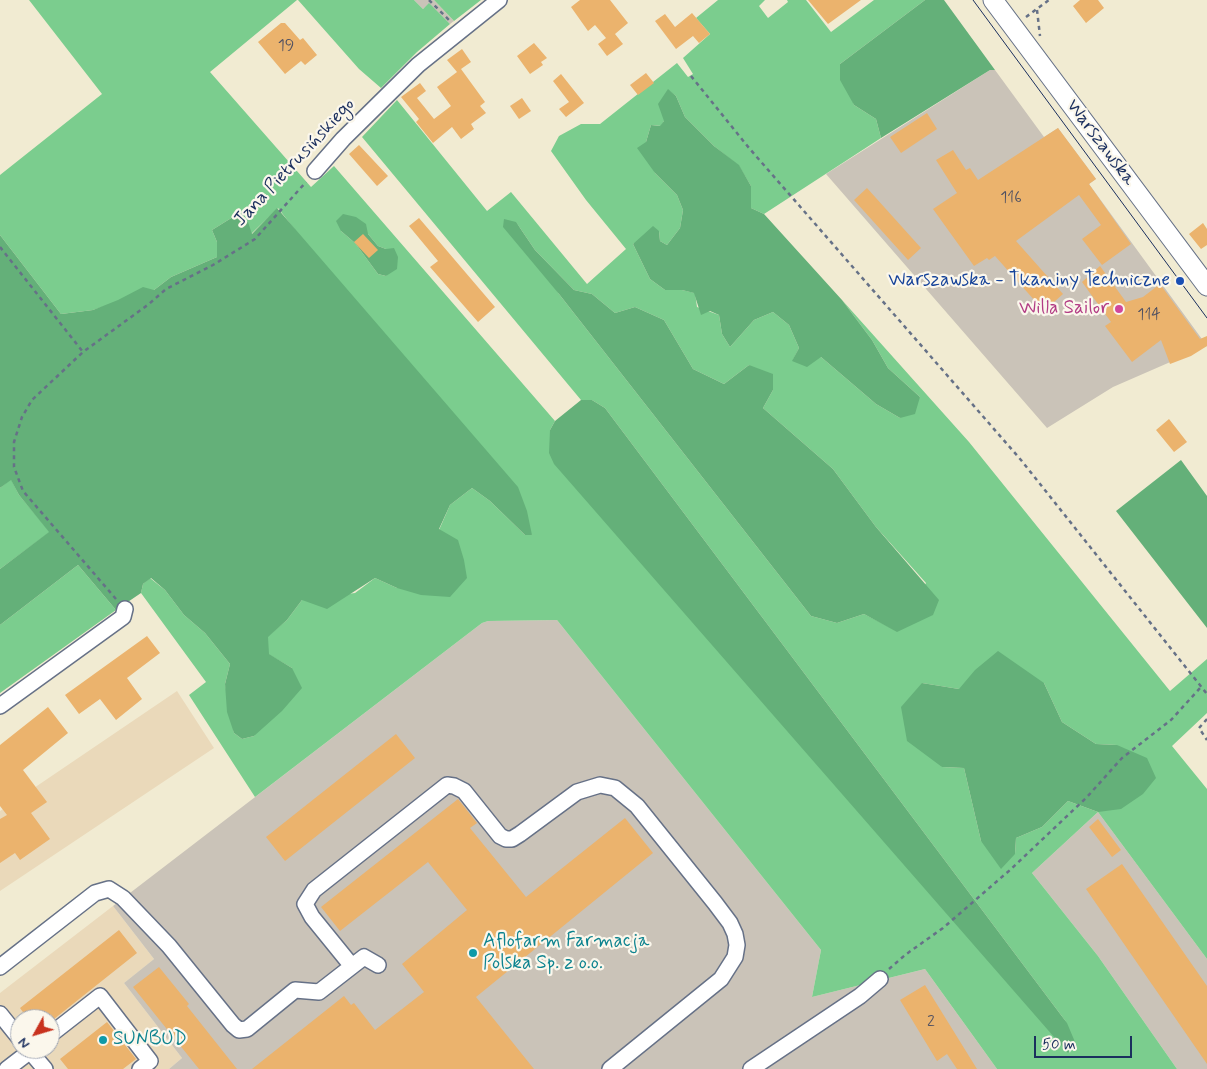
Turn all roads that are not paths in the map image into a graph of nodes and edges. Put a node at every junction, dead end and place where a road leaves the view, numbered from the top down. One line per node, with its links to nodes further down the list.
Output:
1 (499, 0): 3 (street, Jana Pietrusińskiego)
2 (993, 0): 4 (main road, Warszawska)
3 (315, 170)
4 (1207, 286)
5 (125, 609): 6 (street)
6 (0, 706)
7 (378, 965): 8 (street)
8 (351, 966): 9 (street); 17 (street)
9 (0, 967)
10 (880, 979): 18 (street)
11 (0, 1014): 12 (street)
12 (10, 1026)
13 (60, 1027): 16 (street)
14 (19, 1059): 15 (street)
15 (7, 1069)
16 (140, 1069)
17 (610, 1069)
18 (752, 1069)

